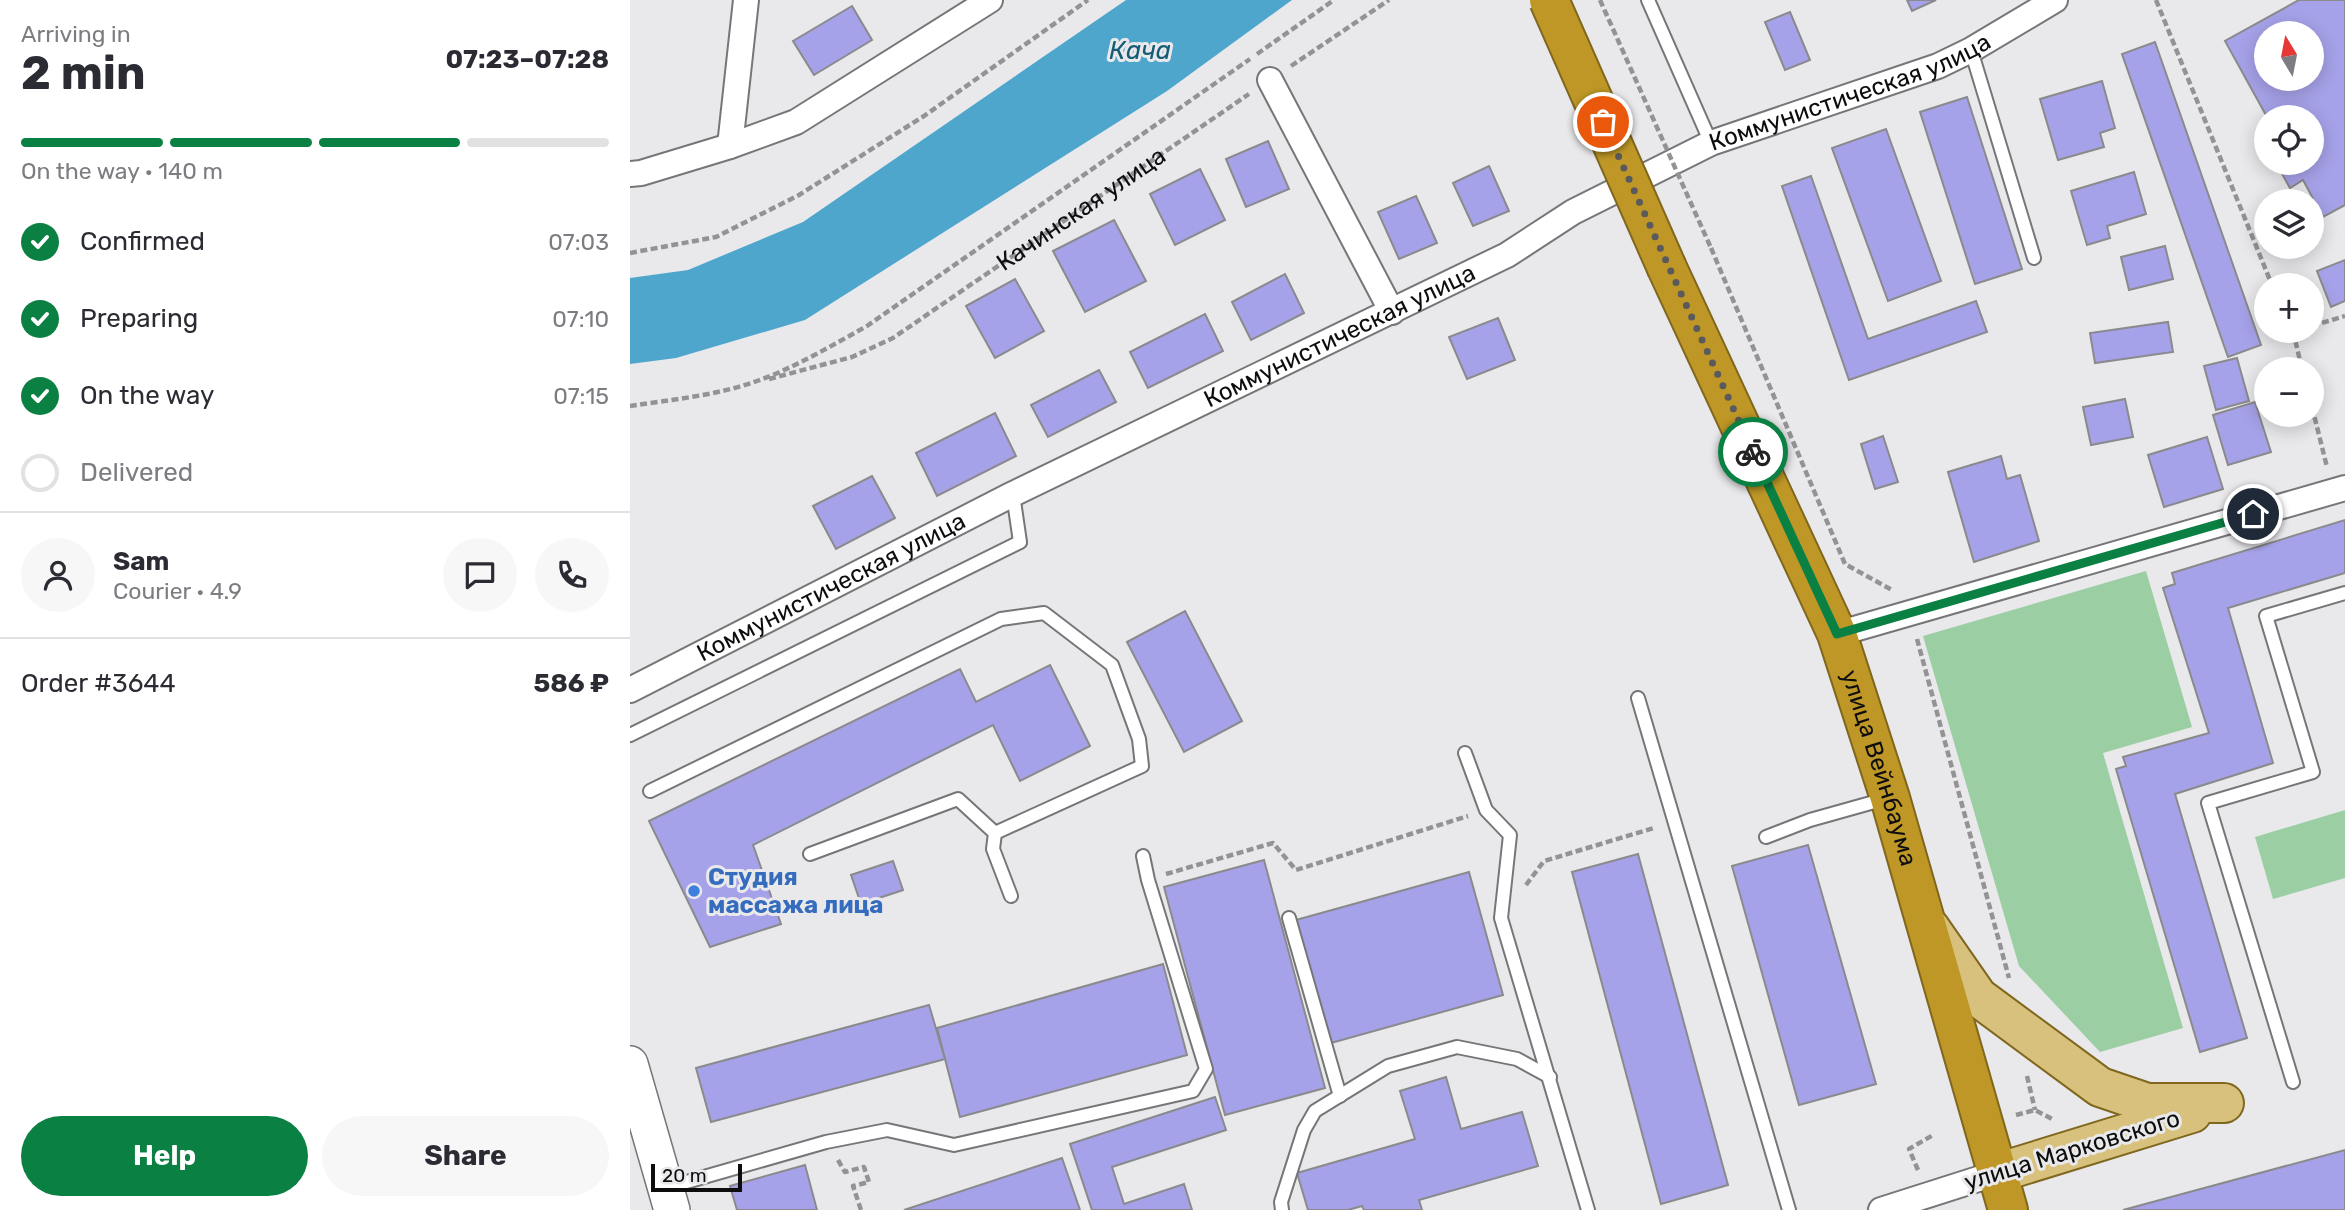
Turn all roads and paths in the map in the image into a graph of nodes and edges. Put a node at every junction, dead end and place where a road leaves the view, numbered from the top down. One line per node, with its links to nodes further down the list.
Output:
1 (746, 0): 14 (street)
2 (990, 0): 14 (street)
3 (1088, 0): 16 (path)
4 (1334, 0): 22 (path)
5 (1389, 0): 12 (path, Качинская улица)
6 (1549, 0): 29 (highway, улица Вейнбаума, bridge)
7 (1600, 0): 27 (path, bridge)
8 (1648, 0): 13 (lane)
9 (2055, 0): 11 (street, Коммунистическая улица)
10 (2156, 0): 18 (path)
11 (1971, 50): 13 (street, Коммунистическая улица); 17 (lane)
12 (1270, 80): 19 (street); 22 (path, Качинская улица)
13 (1711, 143): 19 (street, Коммунистическая улица)
14 (730, 146): 15 (street)
15 (630, 174)
16 (630, 253)
17 (2034, 258)
18 (2267, 273)
19 (1392, 312): 26 (street, Коммунистическая улица)
20 (2345, 316): 21 (path)
21 (2324, 322)
22 (755, 382): 23 (path)
23 (630, 406)
24 (2319, 427): 25 (path)
25 (2339, 489): 29 (street)
26 (1013, 494): 31 (street, Коммунистическая улица); 33 (lane)
27 (1893, 590)
28 (2345, 593): 51 (lane)
29 (1837, 634): 36 (highway, улица Вейнбаума)
30 (1917, 638): 48 (path)
31 (630, 691)
32 (1639, 698): 38 (lane)
33 (630, 735)
34 (1465, 753): 37 (lane)
35 (650, 790): 39 (lane)
36 (1890, 798): 40 (lane); 47 (highway, улица Вейнбаума)
37 (1486, 810): 43 (path); 46 (lane)
38 (1675, 822): 46 (path); 64 (lane)
39 (995, 833): 41 (lane); 44 (lane)
40 (1766, 837)
41 (810, 854)
42 (1143, 856): 60 (lane)
43 (1160, 876)
44 (1011, 896)
45 (1289, 918): 52 (lane)
46 (1501, 918): 50 (lane)
47 (1927, 923): 58 (highway, улица Вейнбаума); 58 (main road, улица Марковского)
48 (2010, 980)
49 (630, 1064): 60 (street)
50 (1550, 1077): 52 (lane); 63 (lane)
51 (2293, 1082)
52 (1340, 1096): 62 (lane)
53 (2016, 1115): 54 (path)
54 (2055, 1121)
55 (630, 1126): 60 (street)
56 (1933, 1135): 59 (path)
57 (845, 1172): 61 (path)
58 (1997, 1173): 65 (street, улица Марковского); 66 (highway, улица Вейнбаума)
59 (1923, 1181)
60 (665, 1188)
61 (861, 1210)
62 (1282, 1210)
63 (1588, 1210)
64 (1789, 1210)
65 (1881, 1210)
66 (2008, 1210)

